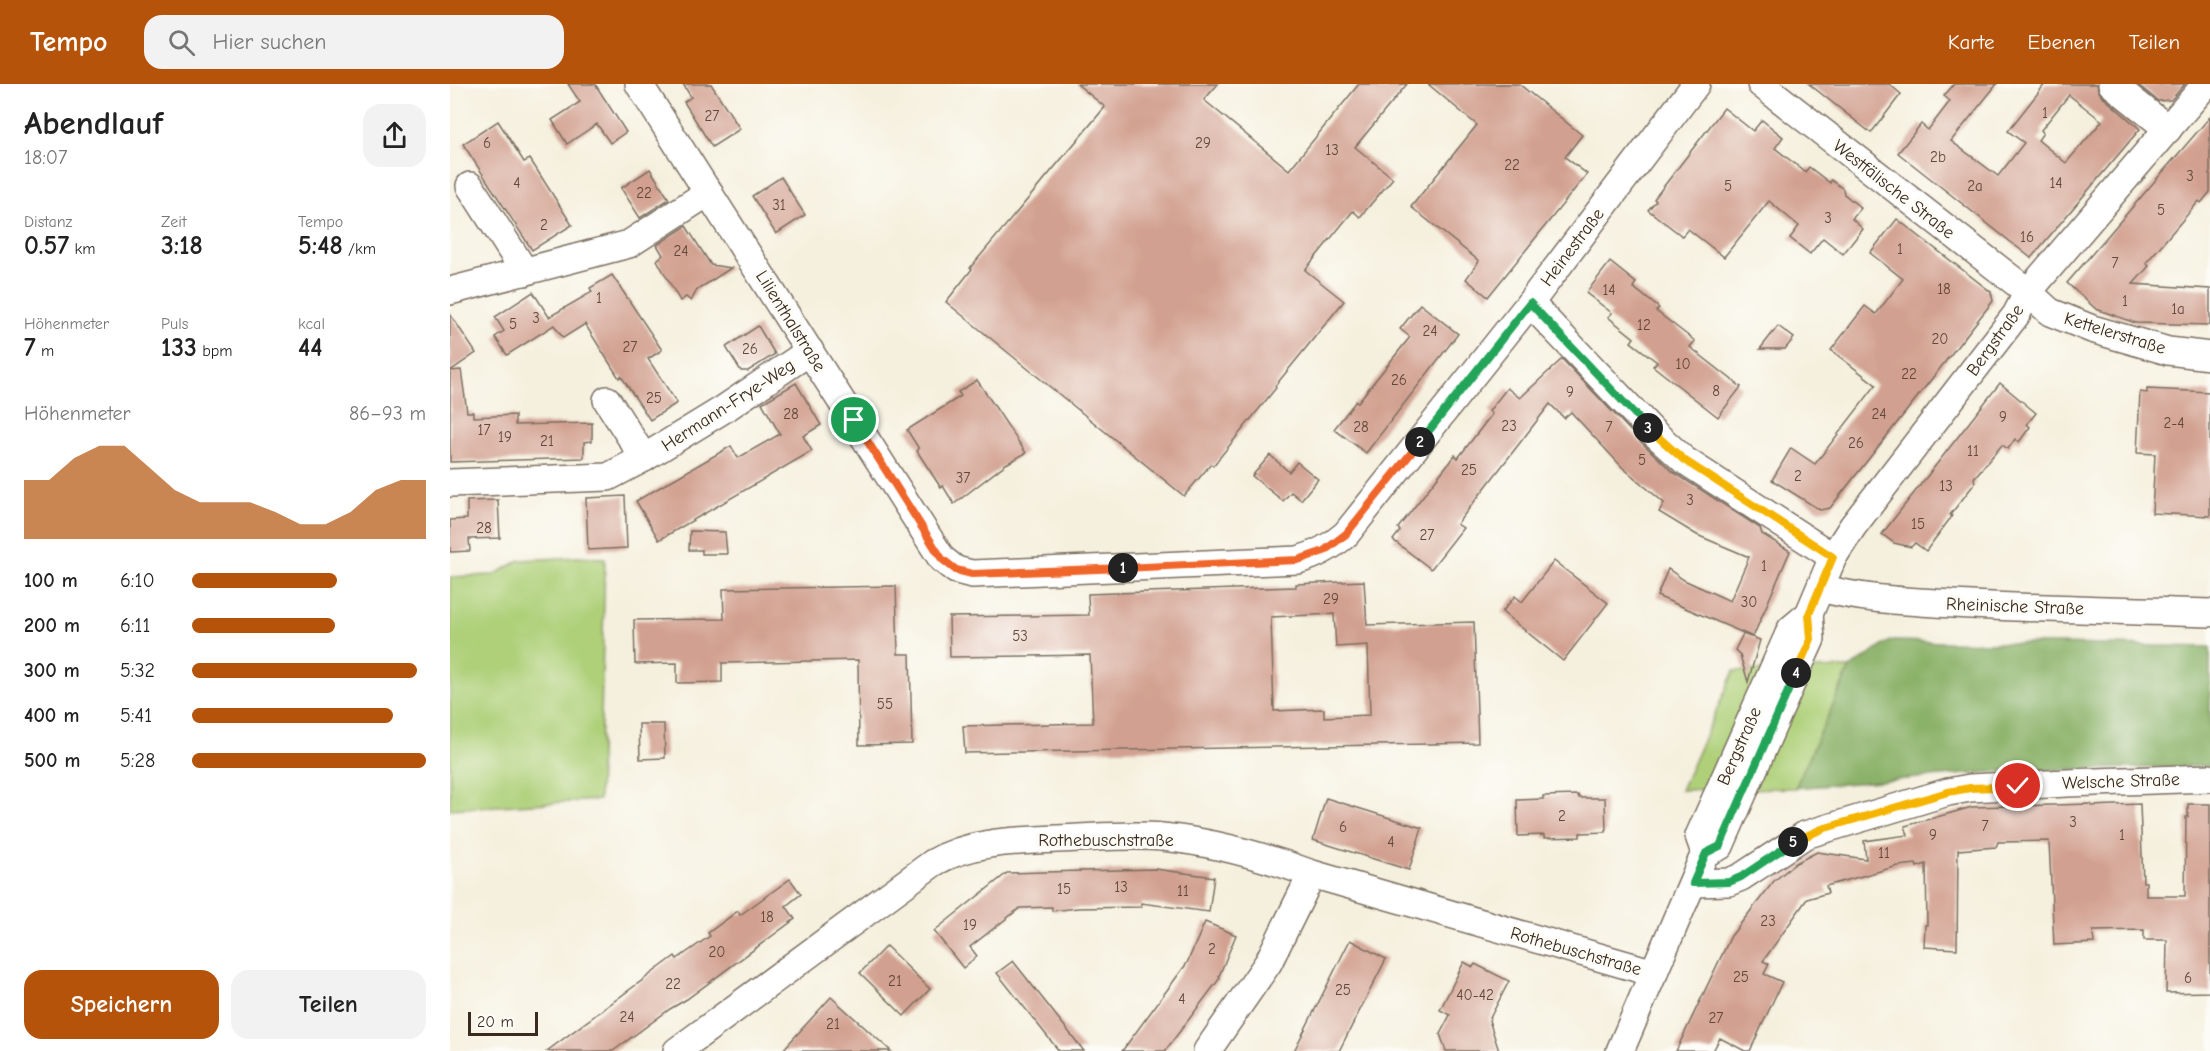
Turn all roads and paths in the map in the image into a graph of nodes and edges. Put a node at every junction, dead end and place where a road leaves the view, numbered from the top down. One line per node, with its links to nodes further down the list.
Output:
1 (639, 84): 8 (street, Lilienthalstraße)
2 (1696, 84): 12 (street, Heinestraße)
3 (1761, 84): 11 (street, Westfälische Straße)
4 (2112, 84): 6 (street)
5 (2206, 84): 6 (street, Bergstraße)
6 (2168, 129): 11 (street, Bergstraße)
7 (470, 186): 9 (street)
8 (709, 192): 9 (street); 13 (street, Lilienthalstraße)
9 (525, 272): 10 (street)
10 (450, 291)
11 (2028, 292): 14 (street, Kettelerstraße); 18 (street, Bergstraße)
12 (1530, 303): 18 (street); 19 (street, Heinestraße)
13 (810, 351): 16 (street, Hermann-Frye-Weg); 19 (street, Lilienthalstraße)
14 (2210, 356)
15 (607, 400): 16 (street, Hermann-Frye-Weg)
16 (644, 458): 17 (street, Hermann-Frye-Weg)
17 (450, 483)
18 (1833, 557): 20 (street, Bergstraße)
19 (942, 559)
20 (1821, 588): 21 (street, Rheinische Straße); 24 (street, Bergstraße)
21 (2210, 613)
22 (2210, 778): 24 (street, Welsche Straße)
23 (1312, 874): 25 (street, Rothebuschstraße); 26 (street, Rothebuschstraße); 27 (street)
24 (1693, 883): 25 (street, Bergstraße)
25 (1654, 973): 28 (street, Bergstraße)
26 (677, 1051)
27 (1207, 1051)
28 (1620, 1051)

